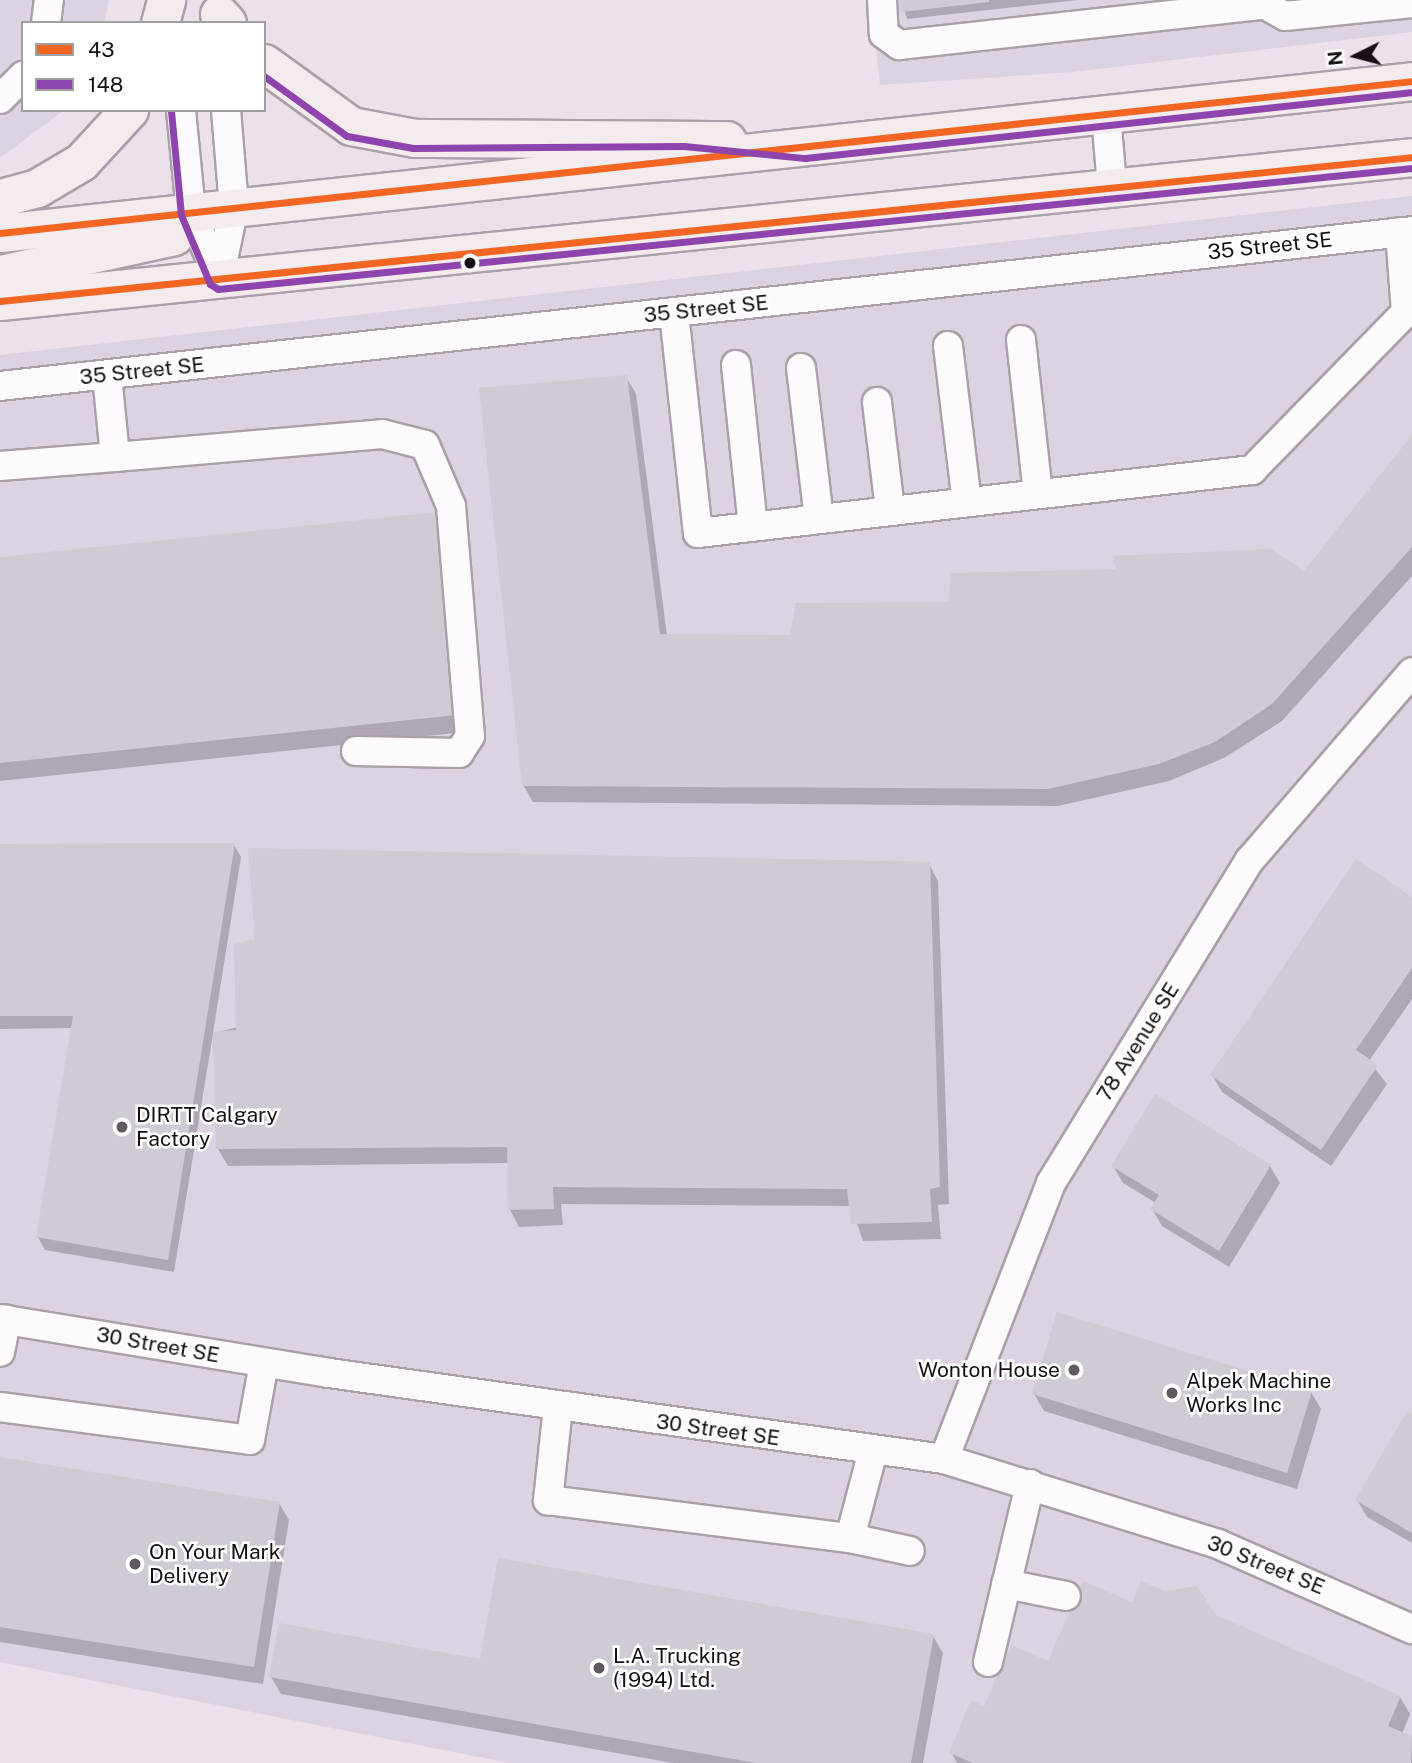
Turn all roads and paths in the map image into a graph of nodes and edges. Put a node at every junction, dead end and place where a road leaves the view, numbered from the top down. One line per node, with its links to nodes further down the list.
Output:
1 (49, 0): 7 (street)
2 (168, 0): 8 (main road); 9 (street)
3 (881, 0): 6 (street)
4 (1259, 2): 5 (street); 6 (street)
5 (1412, 3)
6 (1171, 7)
7 (46, 21)
8 (161, 21)
9 (172, 21)
10 (266, 65): 18 (main road)
11 (21, 78): 13 (street)
12 (1412, 81): 17 (main road)
13 (0, 99)
14 (127, 112): 21 (main road)
15 (181, 112): 23 (street)
16 (226, 112): 22 (street)
17 (1106, 115): 18 (main road); 20 (street)
18 (805, 148): 22 (main road)
19 (1412, 157): 20 (main road)
20 (1112, 186): 27 (main road)
21 (0, 198)
22 (234, 207): 23 (main road); 27 (street)
23 (195, 221): 25 (main road); 26 (main road); 27 (street)
24 (1406, 231): 29 (street, 35 Street SE); 39 (street)
25 (0, 233)
26 (0, 274)
27 (219, 279): 28 (main road)
28 (0, 301)
29 (674, 313): 34 (street, 35 Street SE); 43 (street)
30 (1021, 340): 39 (street)
31 (948, 346): 40 (street)
32 (736, 365): 43 (street)
33 (801, 368): 42 (street)
34 (107, 375): 35 (street, 35 Street SE); 37 (street)
35 (0, 386)
36 (877, 402): 41 (street)
37 (116, 457): 38 (street); 45 (street)
38 (0, 466)
39 (1038, 494): 40 (street)
40 (967, 502): 41 (street)
41 (890, 510): 42 (street)
42 (819, 519): 43 (street)
43 (753, 526)
44 (1412, 672): 52 (street, 78 Avenue SE)
45 (356, 751)
46 (3, 1319): 47 (street); 48 (street, 30 Street SE)
47 (0, 1352)
48 (264, 1363): 49 (street); 50 (street, 30 Street SE)
49 (0, 1407)
50 (558, 1407): 51 (street, 30 Street SE); 54 (street)
51 (873, 1451): 52 (street, 30 Street SE); 54 (street)
52 (944, 1459): 53 (street, 30 Street SE)
53 (1030, 1484): 56 (street); 58 (street, 30 Street SE)
54 (850, 1538): 55 (street)
55 (911, 1551)
56 (1006, 1584): 57 (street); 59 (street)
57 (1066, 1596)
58 (1412, 1629)
59 (988, 1662)

